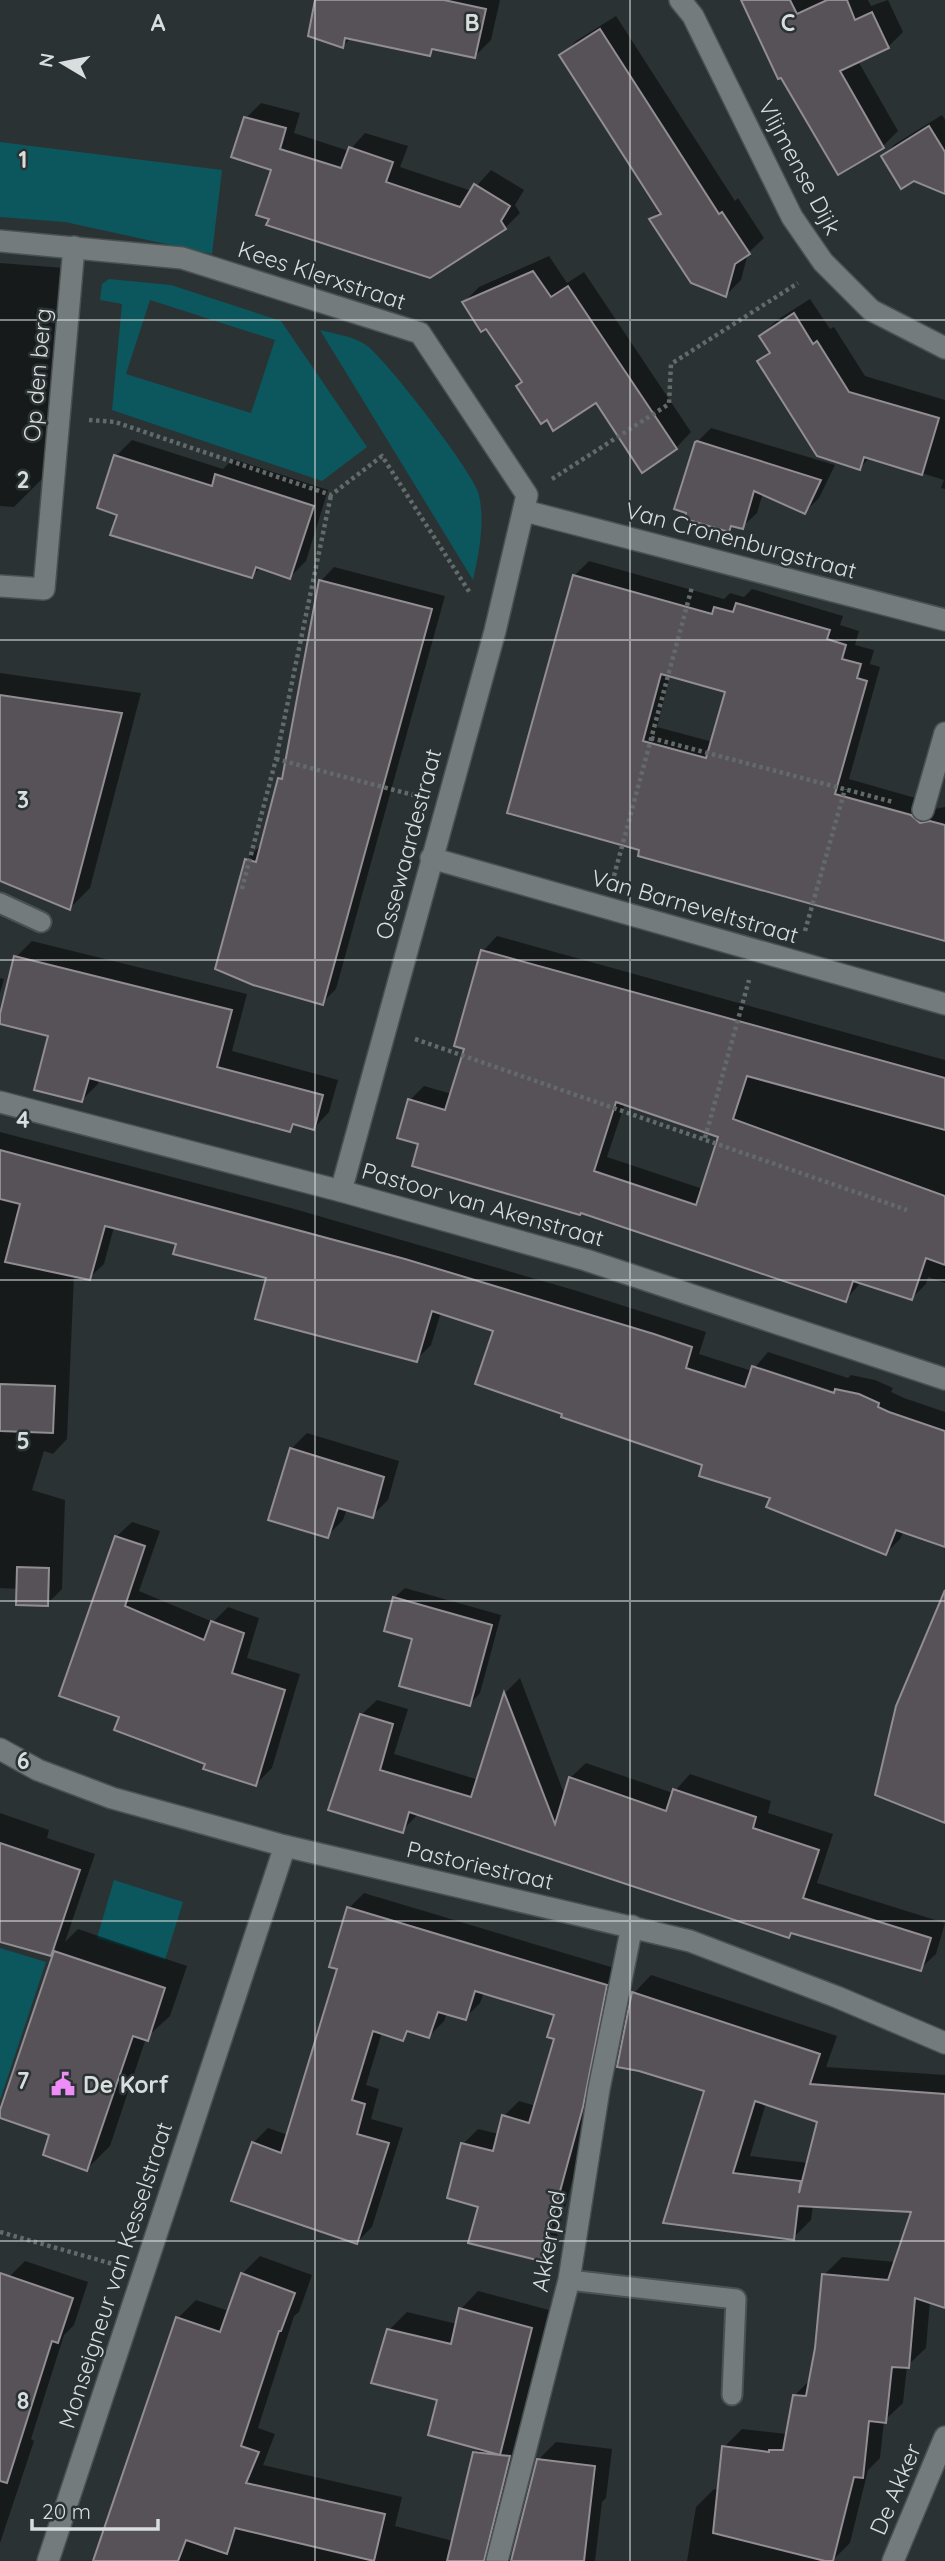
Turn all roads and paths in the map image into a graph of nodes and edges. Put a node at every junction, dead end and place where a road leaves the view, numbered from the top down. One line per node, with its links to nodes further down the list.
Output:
1 (680, 0): 4 (street, Vlijmense Dijk)
2 (0, 241): 3 (street, Kees Klerxstraat)
3 (74, 247): 6 (street, Op den berg); 8 (street, Kees Klerxstraat)
4 (823, 262): 5 (street, Vlijmense Dijk); 8 (path)
5 (945, 348)
6 (60, 418): 7 (path); 10 (street, Op den berg)
7 (331, 495): 12 (path); 15 (path)
8 (526, 503): 9 (street, Van Cronenburgstraat); 12 (street, Ossewaardestraat)
9 (700, 556): 11 (street, Van Cronenburgstraat); 14 (path)
10 (0, 586)
11 (945, 620)
12 (495, 631): 17 (street, Ossewaardestraat)
13 (945, 733): 18 (street)
14 (651, 738): 16 (path); 22 (path)
15 (276, 759): 17 (path); 20 (path)
16 (845, 789): 18 (path); 25 (path)
17 (446, 804): 19 (street, Ossewaardestraat)
18 (923, 810)
19 (431, 858): 22 (street, Van Barneveltstraat); 27 (street, Ossewaardestraat)
20 (242, 889)
21 (0, 903): 23 (lane)
22 (606, 907): 24 (street, Van Barneveltstraat)
23 (41, 922)
24 (757, 950): 25 (street, Van Barneveltstraat); 29 (path)
25 (796, 962): 26 (street, Van Barneveltstraat)
26 (945, 1004)
27 (384, 1029): 29 (path); 30 (street, Ossewaardestraat)
28 (0, 1102): 30 (street, Pastoor van Akenstraat)
29 (705, 1138): 31 (path)
30 (341, 1191): 32 (street, Pastoor van Akenstraat)
31 (907, 1210)
32 (945, 1379)
33 (0, 1749): 34 (street, Pastoriestraat)
34 (285, 1846): 35 (street, Pastoriestraat); 38 (street, Monseigneur van Kesselstraat)
35 (632, 1926): 36 (street, Pastoriestraat); 39 (street, Akkerpad)
36 (945, 2043)
37 (0, 2232): 38 (path)
38 (144, 2273): 42 (street, Monseigneur van Kesselstraat)
39 (569, 2280): 40 (lane); 43 (street, Akkerpad)
40 (732, 2395)
41 (945, 2437): 44 (street, De Akker)
42 (48, 2561)
43 (497, 2561)
44 (893, 2561)

